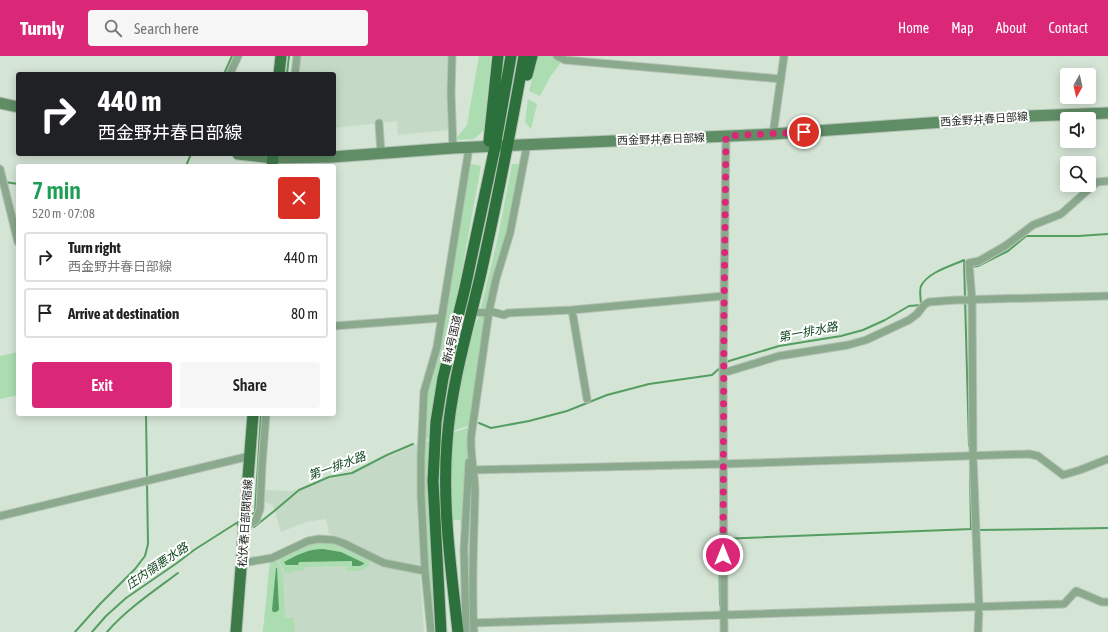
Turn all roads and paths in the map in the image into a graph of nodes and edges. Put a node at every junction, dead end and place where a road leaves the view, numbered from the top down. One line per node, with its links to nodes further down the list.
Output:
1 (238, 56): 11 (street)
2 (281, 56): 12 (main road)
3 (297, 56): 13 (street)
4 (452, 56): 24 (street)
5 (498, 56): 23 (highway)
6 (511, 56): 23 (highway)
7 (524, 56): 22 (highway, 新4号国道)
8 (532, 56): 22 (highway)
9 (557, 56): 14 (street)
10 (784, 56): 14 (street)
11 (231, 72)
12 (279, 72)
13 (295, 72)
14 (781, 79): 19 (street)
15 (0, 103): 16 (main road)
16 (16, 107)
17 (1108, 113): 19 (main road, 西金野井春日部線)
18 (379, 123): 26 (street)
19 (773, 134): 20 (main road, 西金野井春日部線)
20 (726, 136): 21 (main road, 西金野井春日部線); 32 (street)
21 (527, 145): 22 (main road, 西金野井春日部線); 37 (street)
22 (508, 146): 23 (main road, 西金野井春日部線); 36 (highway, 新4号国道)
23 (491, 147): 25 (main road, 西金野井春日部線); 60 (highway, 新4号国道)
24 (453, 148): 25 (main road, 西金野井春日部線); 26 (main road, 西金野井春日部線)
25 (469, 148): 38 (street)
26 (381, 154): 28 (main road, 西金野井春日部線)
27 (252, 156): 28 (main road, 西金野井春日部線)
28 (273, 159)
29 (0, 169): 31 (street)
30 (1108, 181): 34 (street)
31 (16, 234)
32 (724, 296): 35 (street); 40 (street)
33 (1108, 296): 34 (street)
34 (972, 300): 40 (street); 46 (street)
35 (572, 310): 37 (street); 41 (street)
36 (472, 312): 37 (street); 61 (highway, 新4号国道)
37 (489, 312): 44 (street)
38 (441, 318): 39 (street); 53 (street)
39 (336, 326)
40 (723, 373): 48 (street)
41 (587, 399)
42 (253, 416): 45 (main road, 松伏春日部関宿線)
43 (266, 416): 51 (street)
44 (470, 450): 49 (street); 62 (street)
45 (250, 456): 50 (street); 51 (main road, 松伏春日部関宿線)
46 (973, 456): 47 (street); 48 (street); 55 (street)
47 (1108, 459)
48 (723, 464): 49 (street); 56 (street)
49 (474, 470): 57 (street)
50 (0, 516)
51 (244, 524): 52 (main road, 松伏春日部関宿線)
52 (242, 563): 53 (street); 58 (main road, 松伏春日部関宿線)
53 (425, 571): 59 (street)
54 (1108, 602): 55 (street)
55 (979, 607): 56 (street); 65 (street)
56 (723, 615): 57 (street); 64 (street)
57 (473, 623): 63 (street)
58 (236, 632)
59 (431, 632)
60 (441, 632)
61 (458, 632)
62 (466, 632)
63 (474, 632)
64 (724, 632)
65 (978, 632)

